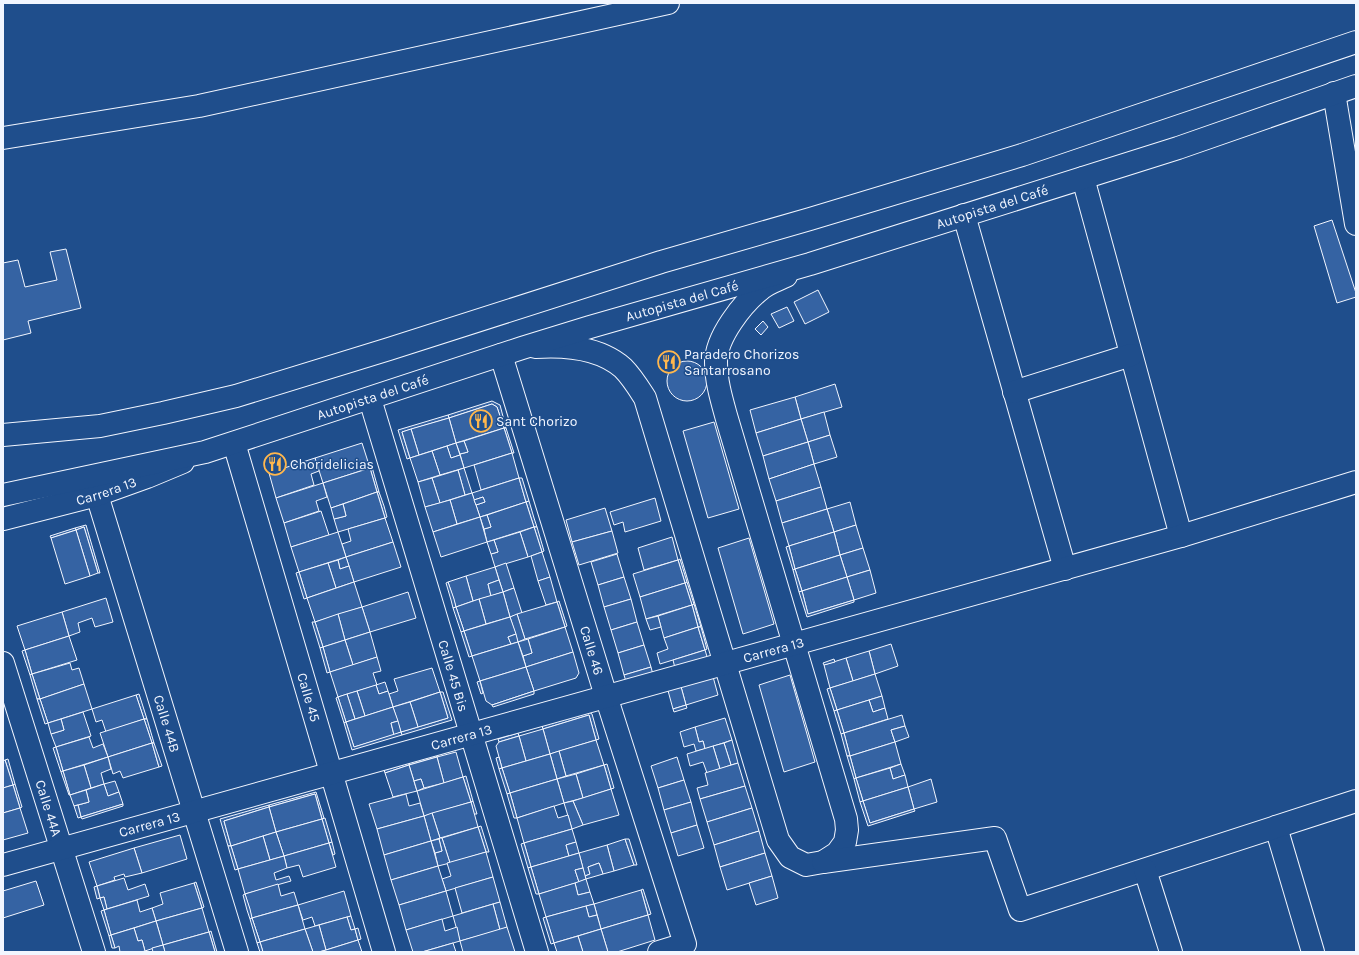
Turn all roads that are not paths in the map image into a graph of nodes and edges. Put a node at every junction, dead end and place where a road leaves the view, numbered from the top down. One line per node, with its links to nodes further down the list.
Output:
1 (668, 3): 5 (main road)
2 (1356, 42): 15 (main road)
3 (1356, 86): 4 (main road, Autopista del Café)
4 (1334, 93): 6 (main road, Autopista del Café); 8 (main road)
5 (3, 138)
6 (1083, 178): 7 (main road, Autopista del Café); 11 (main road)
7 (964, 216): 9 (main road, Autopista del Café); 13 (main road)
8 (1356, 224)
9 (810, 264): 10 (main road, Autopista del Café); 24 (main road)
10 (522, 348): 12 (main road, Autopista del Café); 25 (main road)
11 (1131, 355): 13 (main road); 22 (main road)
12 (500, 356): 14 (main road, Autopista del Café); 27 (main road, Calle 46)
13 (1014, 392): 23 (main road)
14 (370, 399): 16 (main road, Autopista del Café); 28 (main road, Calle 45 Bis)
15 (3, 435)
16 (234, 443): 17 (main road, Autopista del Café); 29 (main road, Calle 45)
17 (205, 452): 19 (main road, Autopista del Café); 20 (main road, Carrera 13)
18 (1356, 482): 22 (main road, Carrera 13)
19 (3, 495)
20 (97, 496): 21 (main road, Carrera 13); 31 (main road, Calle 44B)
21 (3, 519)
22 (1181, 536): 23 (main road, Carrera 13)
23 (1065, 569): 24 (main road, Carrera 13)
24 (794, 643): 25 (main road, Carrera 13); 34 (main road)
25 (725, 662): 27 (main road, Carrera 13); 34 (main road)
26 (3, 663): 33 (main road, Calle 44A)
27 (606, 696): 28 (main road, Carrera 13); 41 (main road, Calle 46)
28 (471, 734): 29 (main road, Carrera 13); 40 (main road, Calle 45 Bis)
29 (331, 773): 31 (main road, Carrera 13); 39 (main road, Calle 45)
30 (1356, 801): 32 (main road)
31 (194, 812): 33 (main road, Carrera 13); 38 (main road, Calle 44B)
32 (1276, 827): 36 (main road); 43 (main road)
33 (62, 849): 35 (main road, Carrera 13); 37 (main road, Calle 44A)
34 (823, 862): 36 (main road)
35 (3, 865)
36 (1144, 870): 42 (main road)
37 (94, 952)
38 (237, 952)
39 (384, 952)
40 (537, 952)
41 (659, 952)
42 (1171, 952)
43 (1313, 952)

